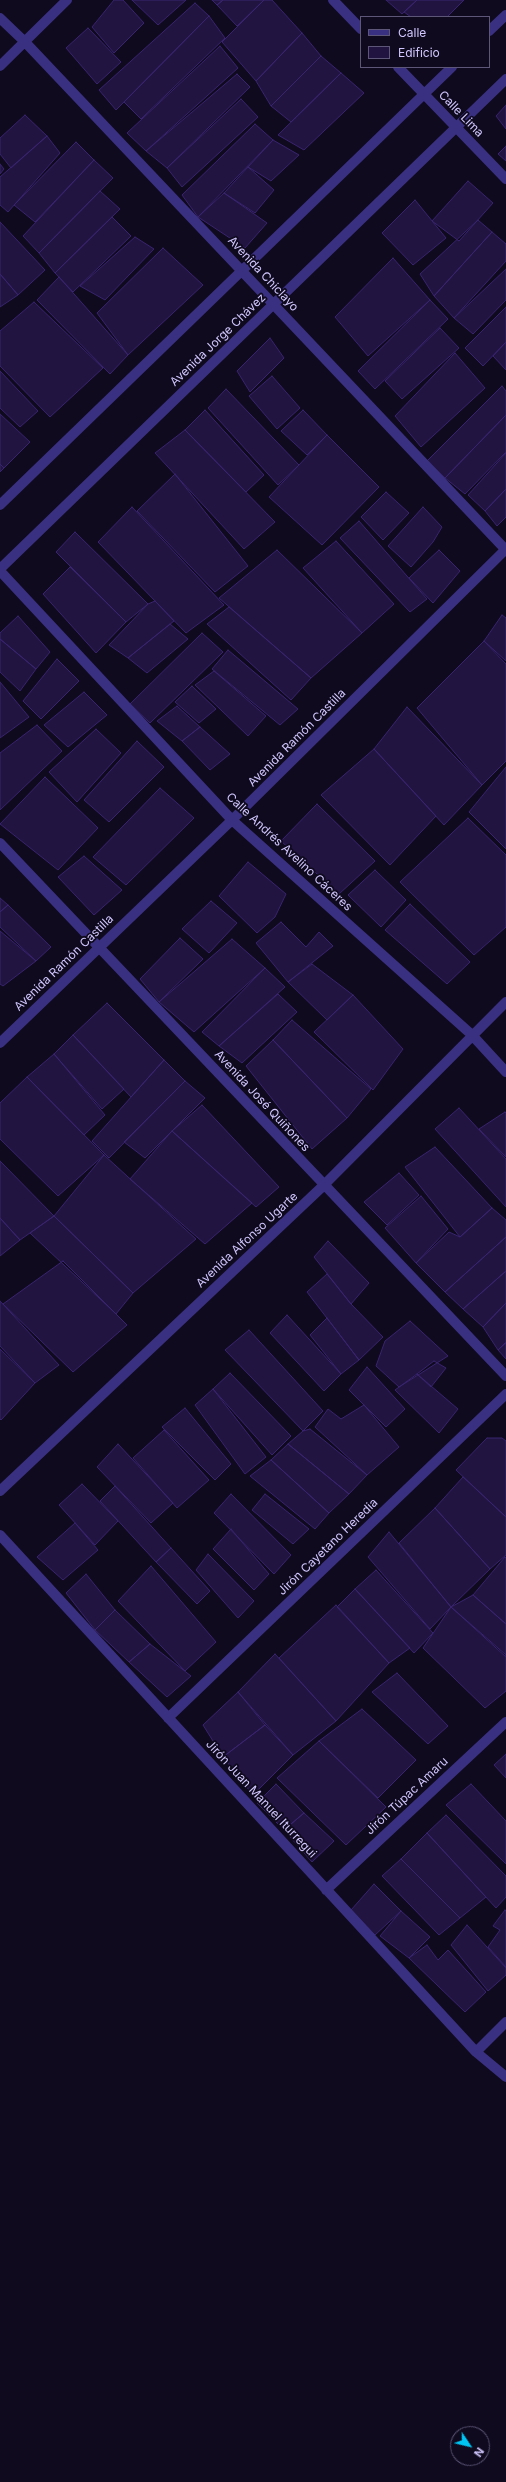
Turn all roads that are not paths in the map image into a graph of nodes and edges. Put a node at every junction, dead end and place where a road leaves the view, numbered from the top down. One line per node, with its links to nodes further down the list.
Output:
1 (67, 0): 7 (street)
2 (333, 0): 5 (street)
3 (506, 14): 6 (street)
4 (0, 18): 7 (street, Avenida Chiclayo)
5 (360, 28)
6 (490, 30)
7 (25, 42): 8 (street); 15 (street, Avenida Chiclayo)
8 (0, 66)
9 (399, 68): 12 (street, Calle Lima)
10 (451, 68): 12 (street)
11 (506, 79): 13 (street, Avenida Jorge Chávez)
12 (424, 94): 13 (street, Calle Lima); 15 (street)
13 (456, 127): 14 (street, Calle Lima); 16 (street, Avenida Jorge Chávez)
14 (506, 179)
15 (242, 271): 16 (street, Avenida Chiclayo); 17 (street)
16 (273, 304): 18 (street, Avenida Chiclayo); 19 (street, Avenida Jorge Chávez)
17 (0, 505)
18 (506, 549): 20 (street, Avenida Ramón Castilla)
19 (0, 570): 20 (street, Calle Andrés Avelino Cáceres)
20 (232, 820): 22 (street, Avenida Ramón Castilla); 24 (street, Calle Andrés Avelino Cáceres)
21 (0, 843): 22 (street, Avenida José Quiñones)
22 (98, 947): 25 (street, Avenida Ramón Castilla); 27 (street, Avenida José Quiñones)
23 (506, 1002): 24 (street, Avenida Alfonso Ugarte)
24 (472, 1034): 26 (street, Calle Andrés Avelino Cáceres); 27 (street, Avenida Alfonso Ugarte)
25 (0, 1043)
26 (506, 1072)
27 (323, 1186): 28 (street, Avenida José Quiñones); 30 (street, Avenida Alfonso Ugarte)
28 (506, 1376)
29 (506, 1394): 32 (street, Jirón Cayetano Heredia)
30 (0, 1491)
31 (0, 1535): 32 (street, Jirón Juan Manuel Iturregui)
32 (168, 1718): 34 (street, Jirón Juan Manuel Iturregui)
33 (506, 1722): 34 (street, Jirón Túpac Amaru)
34 (326, 1890): 36 (street, Jirón Juan Manuel Iturregui)
35 (506, 2022): 36 (street)
36 (476, 2052): 37 (street, Jirón Juan Manuel Iturregui)
37 (506, 2077)

